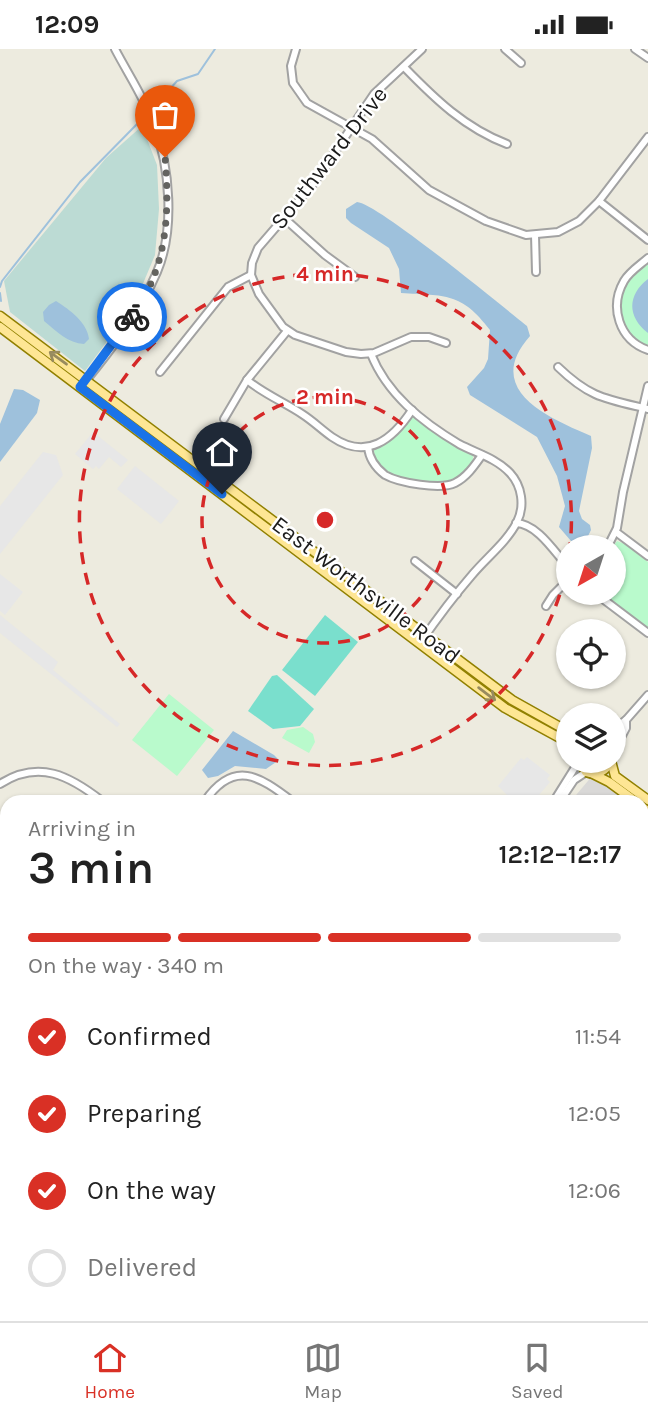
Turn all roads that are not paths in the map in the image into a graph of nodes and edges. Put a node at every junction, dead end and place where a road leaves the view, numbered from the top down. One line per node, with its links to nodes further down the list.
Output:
1 (115, 49): 28 (street)
2 (296, 49): 9 (street)
3 (422, 49): 8 (street, Southward Drive)
4 (505, 49): 7 (street)
5 (635, 49): 6 (street)
6 (648, 58)
7 (521, 63)
8 (404, 67): 9 (street, Southward Drive); 11 (street)
9 (352, 128): 13 (street, Southward Drive); 14 (street)
10 (648, 137): 12 (street)
11 (507, 144)
12 (598, 201): 14 (street); 15 (street)
13 (284, 218): 18 (street, Southward Drive); 19 (street)
14 (535, 235): 17 (street)
15 (648, 240)
16 (648, 258): 24 (street)
17 (536, 272)
18 (251, 275): 22 (street); 27 (street)
19 (355, 277)
20 (0, 316): 28 (main road, East Worthsville Road, one-way to 20)
21 (0, 327): 31 (main road, East Worthsville Road)
22 (287, 331): 25 (street); 29 (street)
23 (446, 343): 25 (street)
24 (648, 350)
25 (371, 354): 33 (street)
26 (558, 367): 32 (street)
27 (160, 372)
28 (87, 379): 31 (street); 48 (main road, East Worthsville Road)
29 (247, 380): 34 (street); 35 (street)
30 (648, 386): 32 (street)
31 (80, 387): 49 (main road, East Worthsville Road)
32 (646, 408): 38 (street)
33 (412, 410): 35 (street); 36 (street)
34 (224, 419)
35 (368, 447): 36 (street)
36 (482, 455): 37 (street)
37 (516, 523): 40 (street); 44 (street)
38 (616, 532): 39 (street); 41 (street)
39 (614, 535)
40 (556, 554)
41 (648, 556)
42 (415, 561): 44 (street)
43 (556, 592): 46 (street)
44 (457, 594): 48 (street)
45 (611, 605): 47 (street)
46 (546, 606)
47 (648, 633)
48 (426, 635): 49 (street); 52 (main road, East Worthsville Road)
49 (420, 643): 53 (main road, East Worthsville Road, one-way to 53)
50 (648, 695): 51 (street)
51 (626, 720)
52 (556, 724)
53 (556, 736)
54 (572, 773): 62 (street)
55 (586, 773): 63 (street)
56 (590, 773): 64 (main road)
57 (614, 773): 65 (main road)
58 (0, 784): 59 (street)
59 (94, 795)
60 (210, 795): 61 (street)
61 (283, 795)
62 (558, 795)
63 (564, 795)
64 (627, 795)
65 (641, 795)

